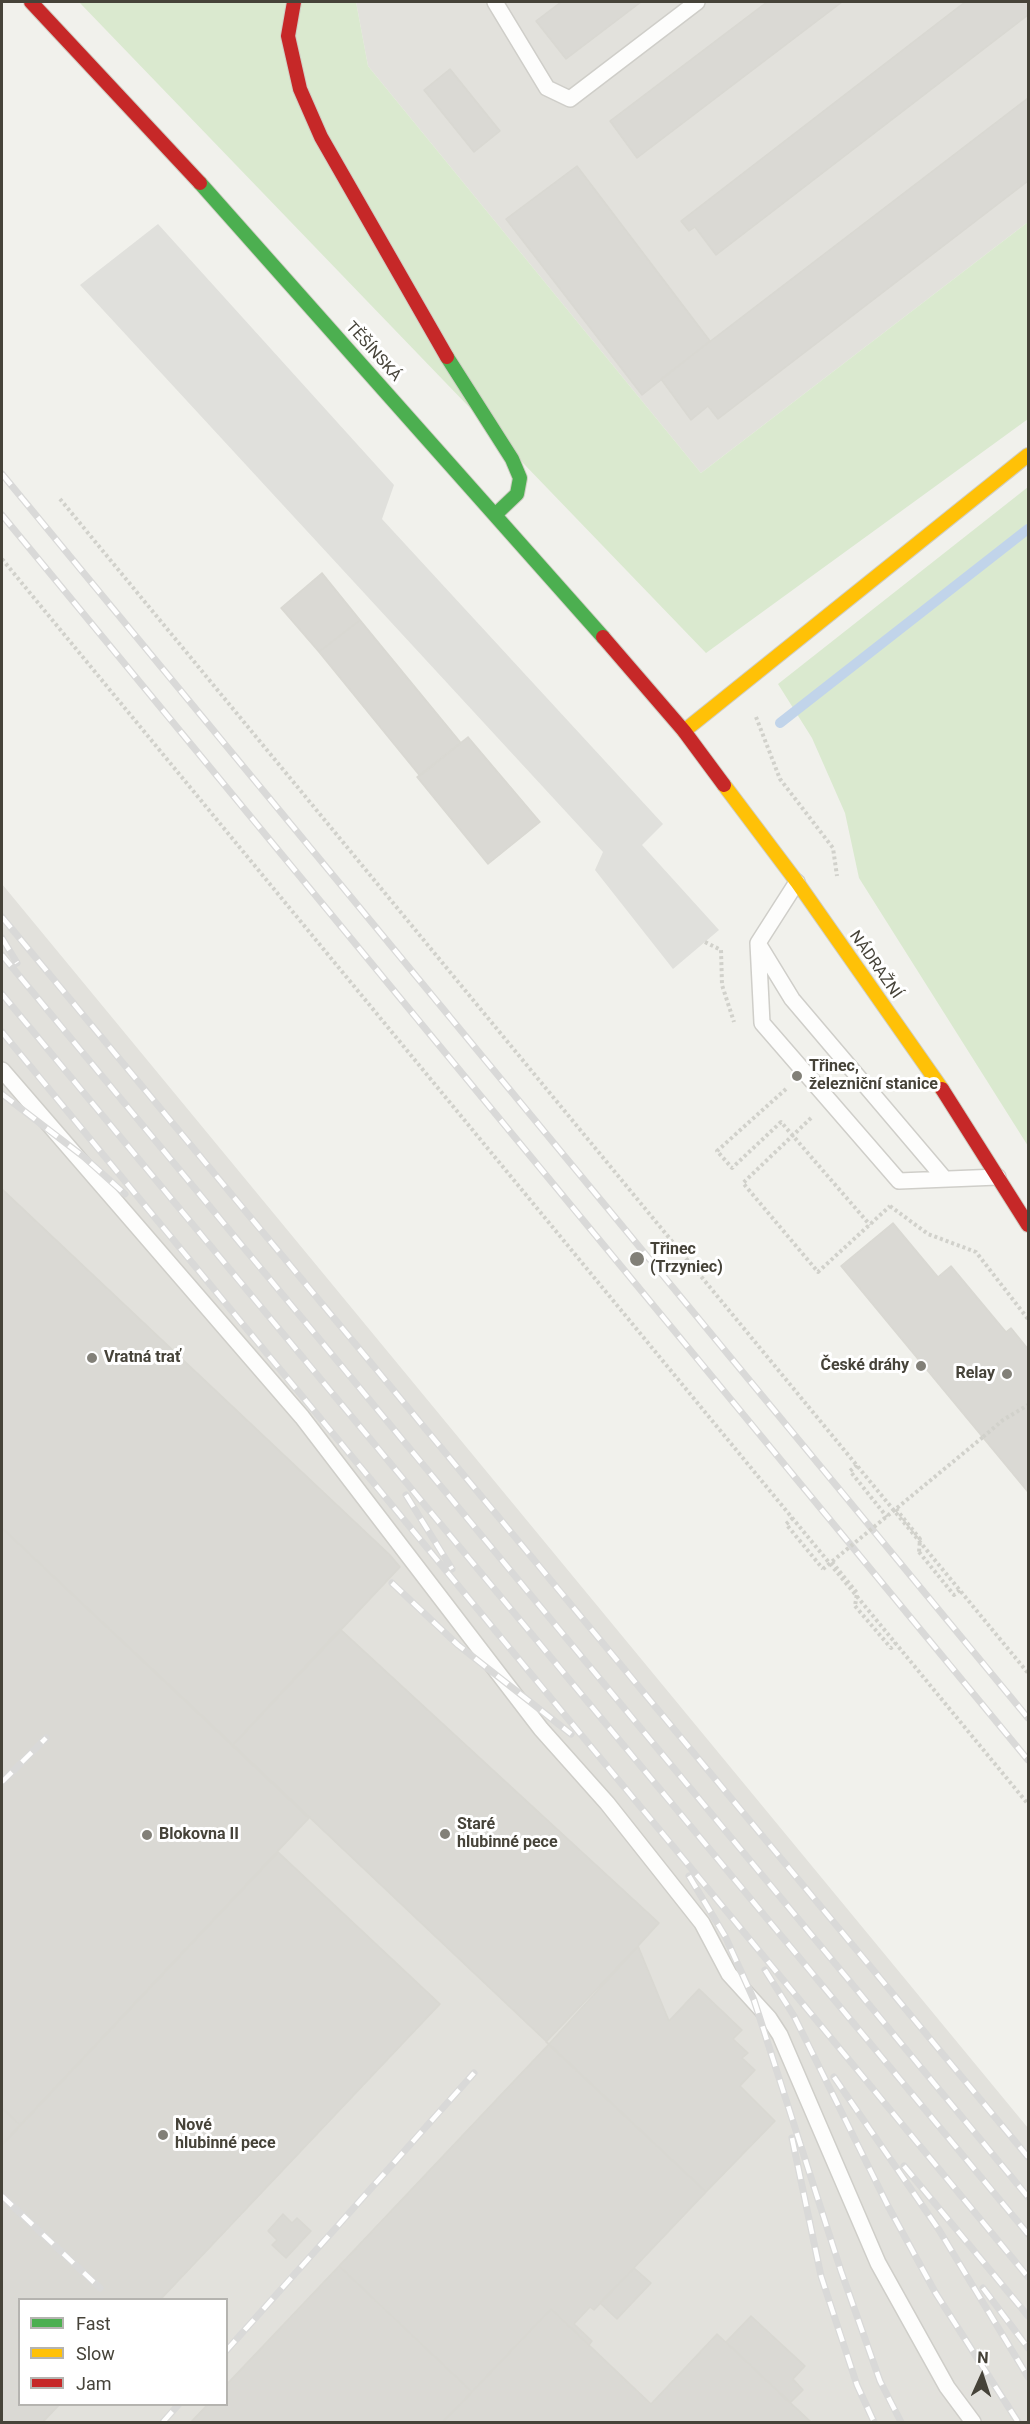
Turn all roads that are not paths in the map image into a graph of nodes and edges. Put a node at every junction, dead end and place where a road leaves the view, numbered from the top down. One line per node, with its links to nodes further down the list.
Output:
1 (31, 2): 6 (main road, TĚŠÍNSKÁ)
2 (294, 2): 6 (main road)
3 (495, 2): 4 (lane)
4 (697, 2)
5 (1029, 455): 7 (main road)
6 (496, 514): 7 (main road, TĚŠÍNSKÁ)
7 (684, 731): 8 (main road, NÁDRAŽNÍ)
8 (797, 882): 9 (lane); 11 (main road, NÁDRAŽNÍ)
9 (758, 943): 12 (lane); 12 (lane)
10 (2, 1070): 14 (lane)
11 (998, 1177): 12 (lane); 13 (main road, NÁDRAŽNÍ)
12 (944, 1178)
13 (1029, 1225)
14 (973, 2422)

